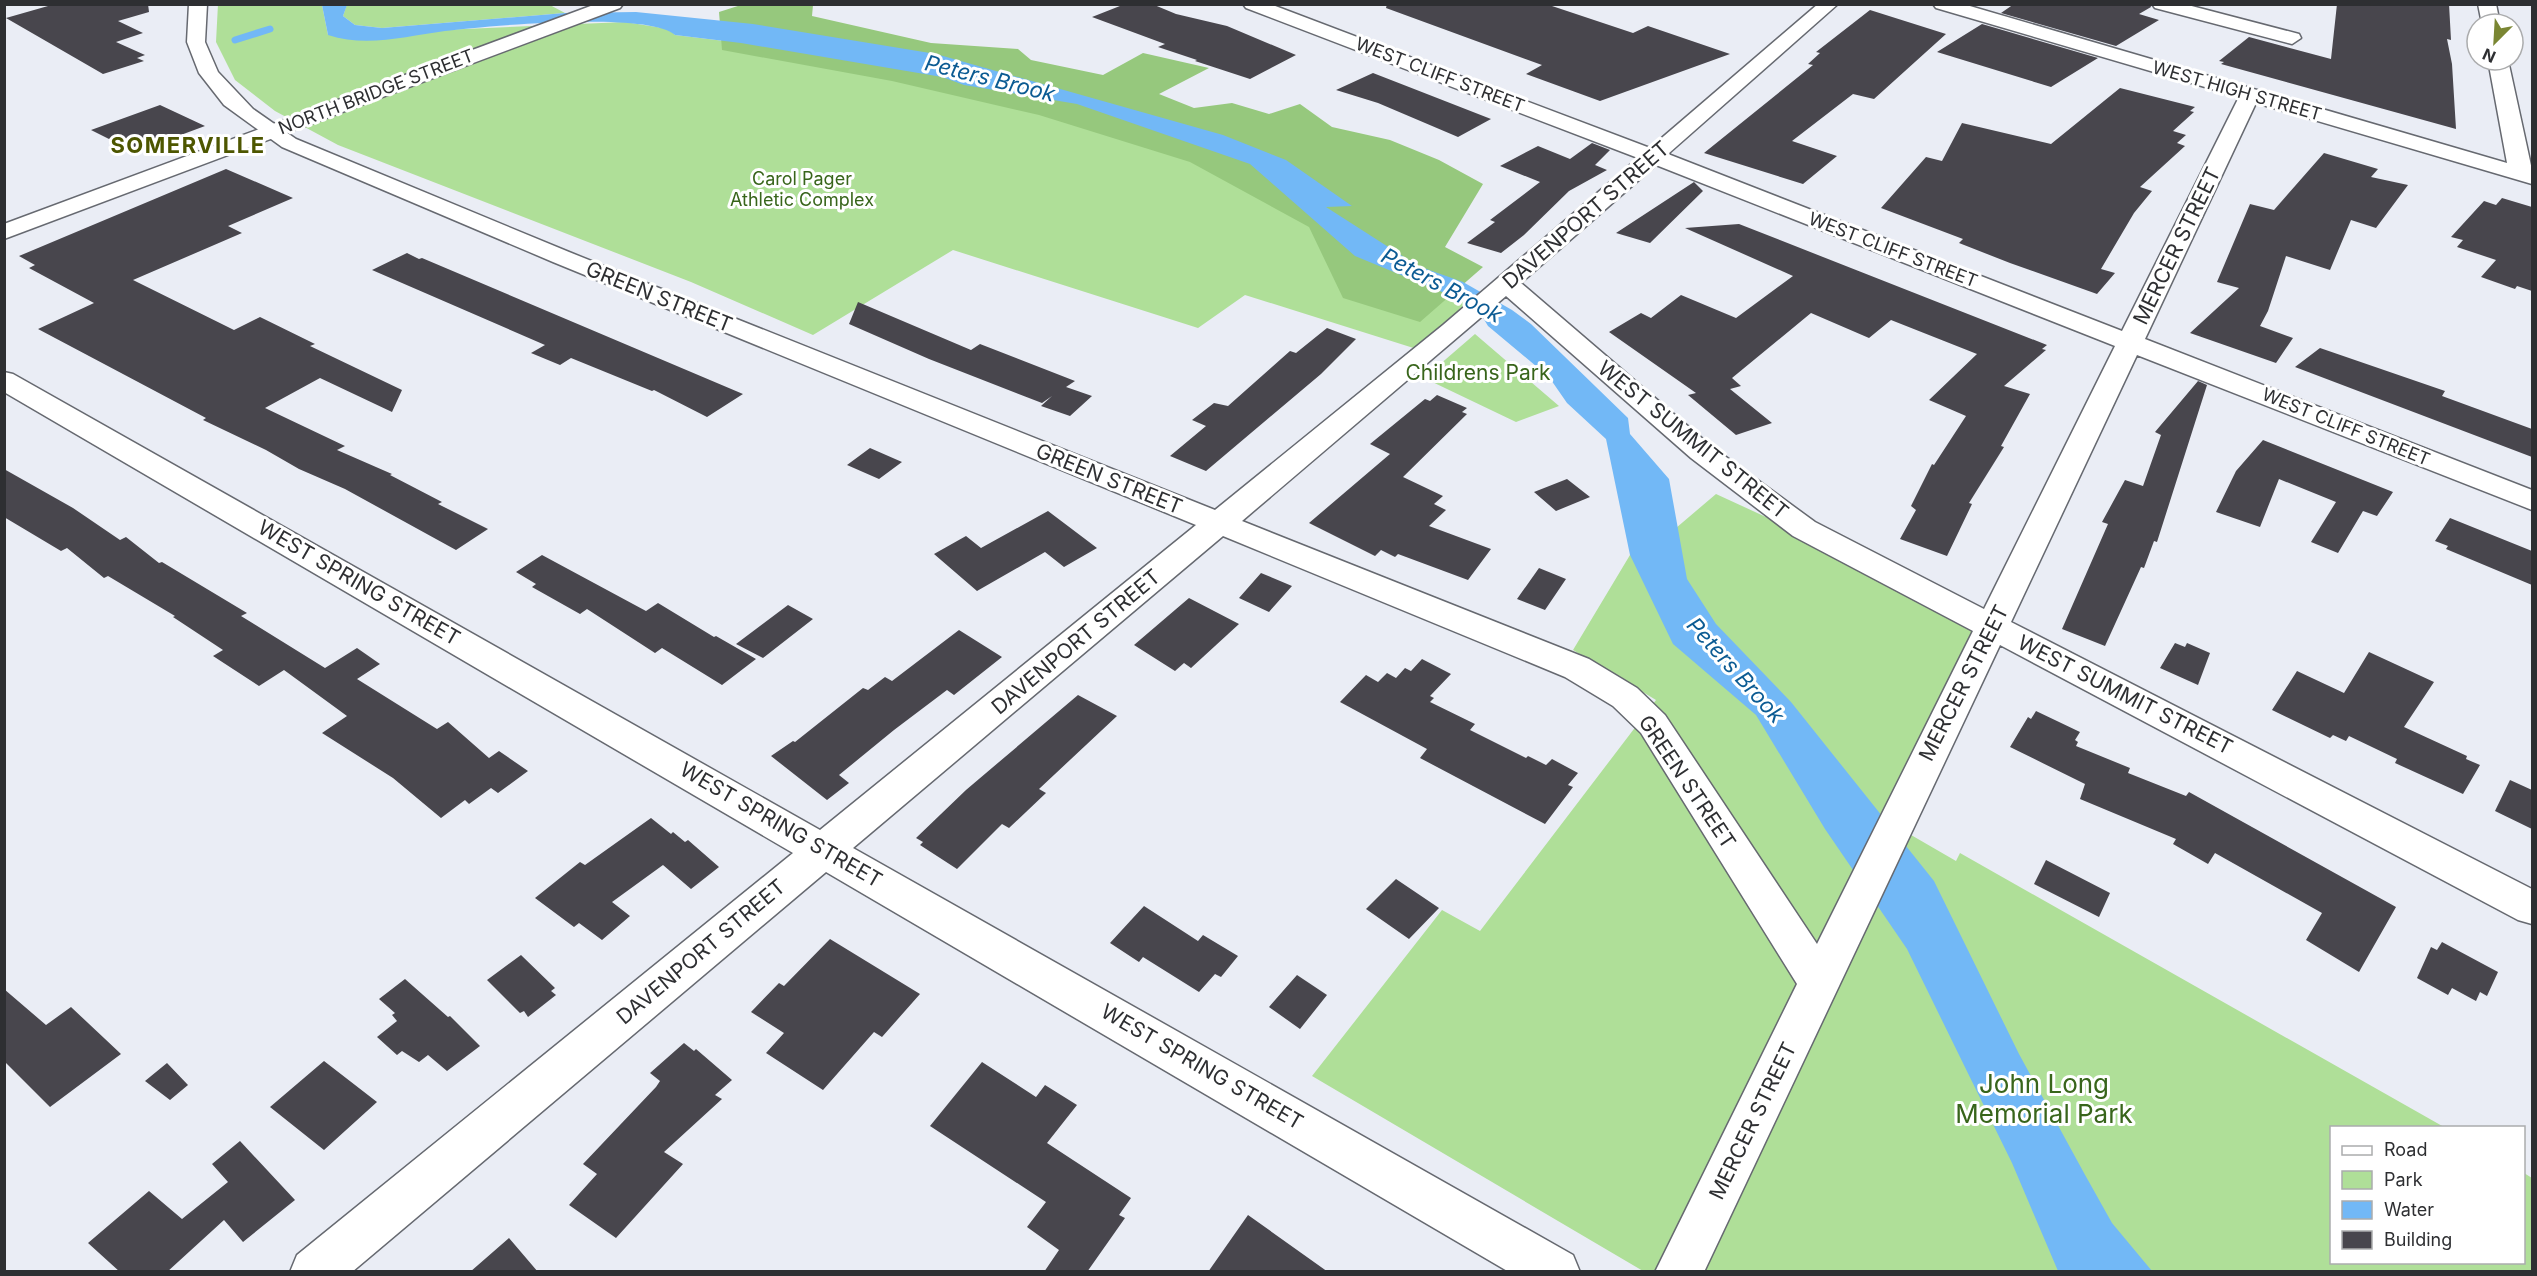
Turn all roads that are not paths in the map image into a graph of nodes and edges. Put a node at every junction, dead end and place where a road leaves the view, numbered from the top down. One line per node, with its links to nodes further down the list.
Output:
1 (198, 4): 10 (street, GREEN STREET)
2 (614, 4): 10 (street, NORTH BRIDGE STREET)
3 (1252, 4): 11 (street, WEST CLIFF STREET)
4 (1829, 4): 11 (street, DAVENPORT STREET)
5 (1942, 4): 9 (street, WEST HIGH STREET)
6 (2161, 4): 7 (street)
7 (2292, 38)
8 (2501, 72): 12 (street)
9 (2250, 95): 12 (street, WEST HIGH STREET); 15 (street, MERCER STREET)
10 (270, 132): 13 (street, NORTH BRIDGE STREET); 18 (street, GREEN STREET)
11 (1654, 156): 14 (street, DAVENPORT STREET); 15 (street, WEST CLIFF STREET)
12 (2526, 175)
13 (4, 232)
14 (1501, 289): 18 (street, DAVENPORT STREET); 19 (street, WEST SUMMIT STREET)
15 (2130, 343): 17 (street, WEST CLIFF STREET); 19 (street, MERCER STREET)
16 (4, 380): 20 (street, WEST SPRING STREET)
17 (2532, 501)
18 (1220, 523): 20 (street, DAVENPORT STREET); 22 (street, GREEN STREET)
19 (1992, 628): 21 (street, WEST SUMMIT STREET); 22 (street, MERCER STREET)
20 (826, 850): 23 (street, DAVENPORT STREET); 24 (street, WEST SPRING STREET)
21 (2532, 908)
22 (1820, 984): 25 (street, MERCER STREET)
23 (314, 1272)
24 (1556, 1272)
25 (1678, 1272)

